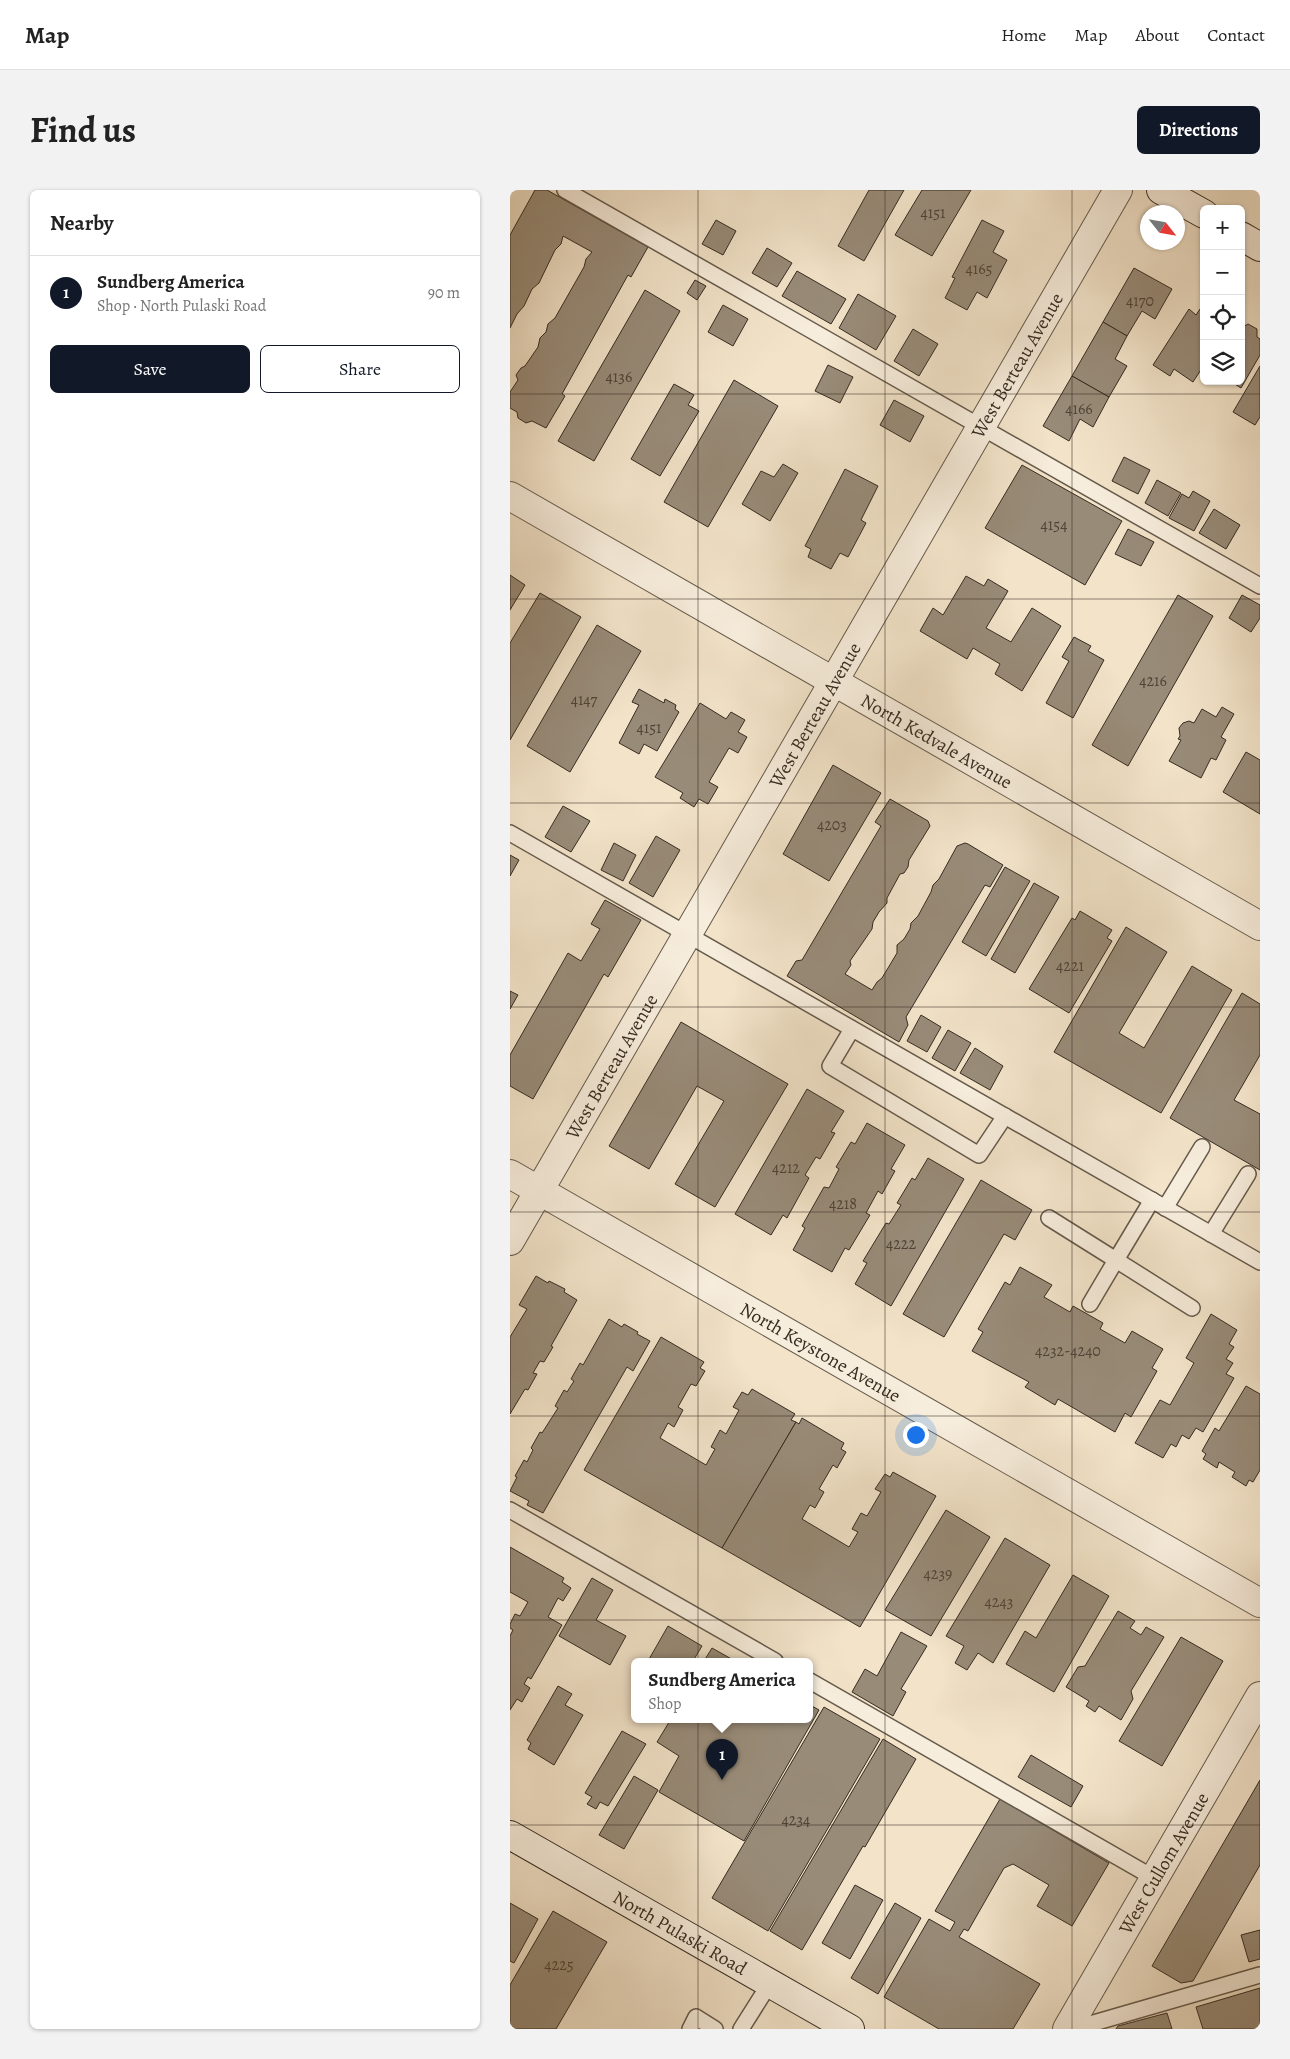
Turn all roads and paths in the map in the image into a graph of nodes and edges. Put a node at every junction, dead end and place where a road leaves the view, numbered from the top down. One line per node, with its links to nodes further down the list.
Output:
1 (565, 190): 7 (lane)
2 (1118, 190): 7 (street, West Berteau Avenue)
3 (1161, 190): 4 (street)
4 (1200, 212)
5 (1245, 238): 6 (street)
6 (1260, 247)
7 (980, 427): 9 (lane); 10 (street, West Berteau Avenue)
8 (510, 496): 10 (street, North Kedvale Avenue)
9 (1260, 586)
10 (833, 682): 12 (street, North Kedvale Avenue); 13 (street, West Berteau Avenue)
11 (510, 833): 13 (lane)
12 (1260, 926)
13 (687, 934): 14 (lane); 19 (street, West Berteau Avenue)
14 (852, 1029): 15 (lane); 15 (lane)
15 (1005, 1116): 20 (lane)
16 (1202, 1146): 21 (lane)
17 (510, 1174): 19 (street, North Keystone Avenue)
18 (1248, 1174): 23 (lane)
19 (539, 1191): 24 (street, West Berteau Avenue); 30 (street, North Keystone Avenue)
20 (1152, 1200): 21 (lane); 25 (lane)
21 (1165, 1208): 23 (lane)
22 (1049, 1218): 25 (lane)
23 (1211, 1234): 26 (lane)
24 (510, 1241)
25 (1116, 1260): 27 (lane); 28 (lane)
26 (1260, 1262)
27 (1090, 1304)
28 (1192, 1308)
29 (510, 1510): 31 (lane)
30 (1260, 1603)
31 (770, 1658)
32 (813, 1683): 35 (lane)
33 (1260, 1696): 35 (street, West Cullom Avenue)
34 (510, 1835): 37 (street, North Pulaski Road)
35 (1154, 1878): 42 (street, West Cullom Avenue)
36 (1260, 1975): 43 (lane)
37 (770, 1983): 40 (lane); 41 (street, North Pulaski Road)
38 (690, 2029): 39 (lane)
39 (715, 2029)
40 (741, 2029)
41 (850, 2029)
42 (1067, 2029)
43 (1073, 2029)

